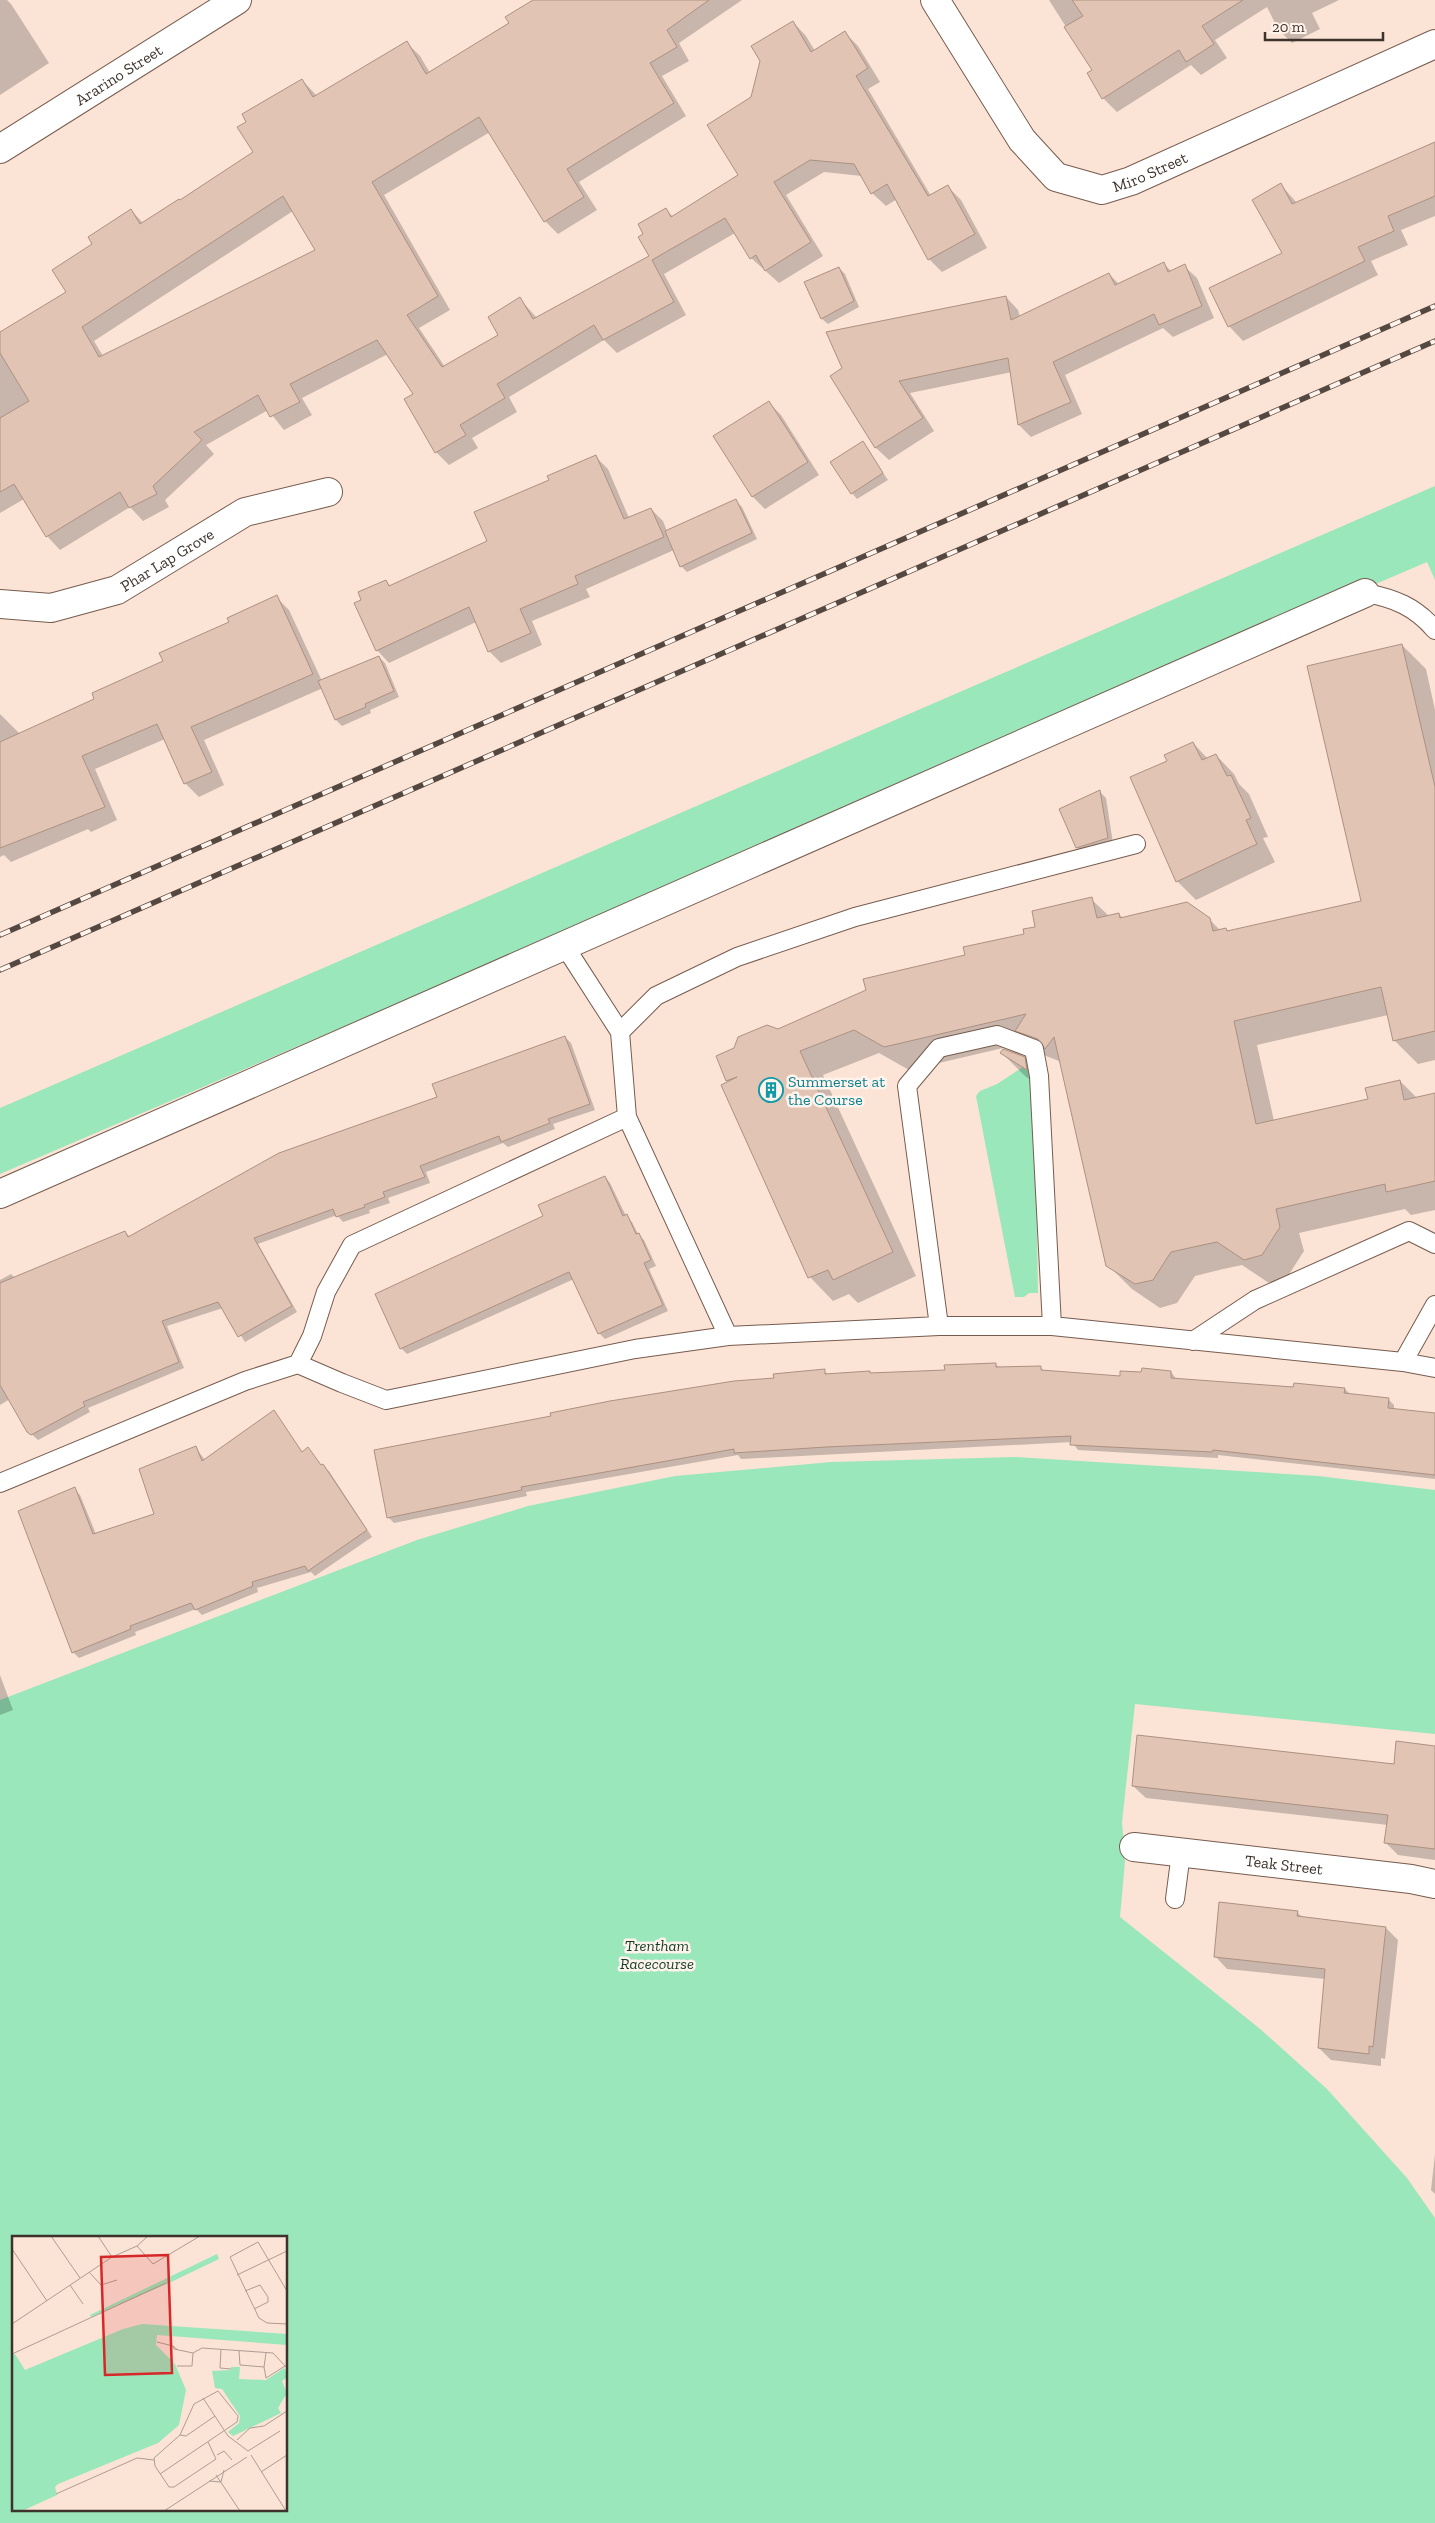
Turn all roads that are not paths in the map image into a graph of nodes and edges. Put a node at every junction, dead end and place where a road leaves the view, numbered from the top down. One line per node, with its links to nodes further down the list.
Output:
1 (237, 0): 4 (street, Ararino Street)
2 (935, 0): 3 (street, Miro Street)
3 (1435, 44)
4 (0, 149)
5 (328, 492): 7 (street, Phar Lap Grove)
6 (1366, 593): 8 (lane); 10 (street)
7 (0, 604)
8 (1435, 630)
9 (1136, 844): 11 (lane)
10 (564, 945): 11 (lane); 13 (street)
11 (620, 1032): 12 (lane)
12 (627, 1117): 18 (lane); 21 (lane)
13 (0, 1194)
14 (1435, 1244): 19 (lane)
15 (1435, 1305): 20 (lane)
16 (939, 1326): 17 (lane); 17 (lane); 18 (lane)
17 (1052, 1326): 19 (lane)
18 (728, 1336): 21 (lane)
19 (1193, 1341): 20 (lane)
20 (1403, 1362): 22 (lane)
21 (298, 1364): 23 (lane)
22 (1435, 1368)
23 (0, 1483)
24 (1134, 1847): 25 (street, Teak Street)
25 (1181, 1853): 26 (street, Teak Street); 27 (lane)
26 (1435, 1884)
27 (1175, 1899)

